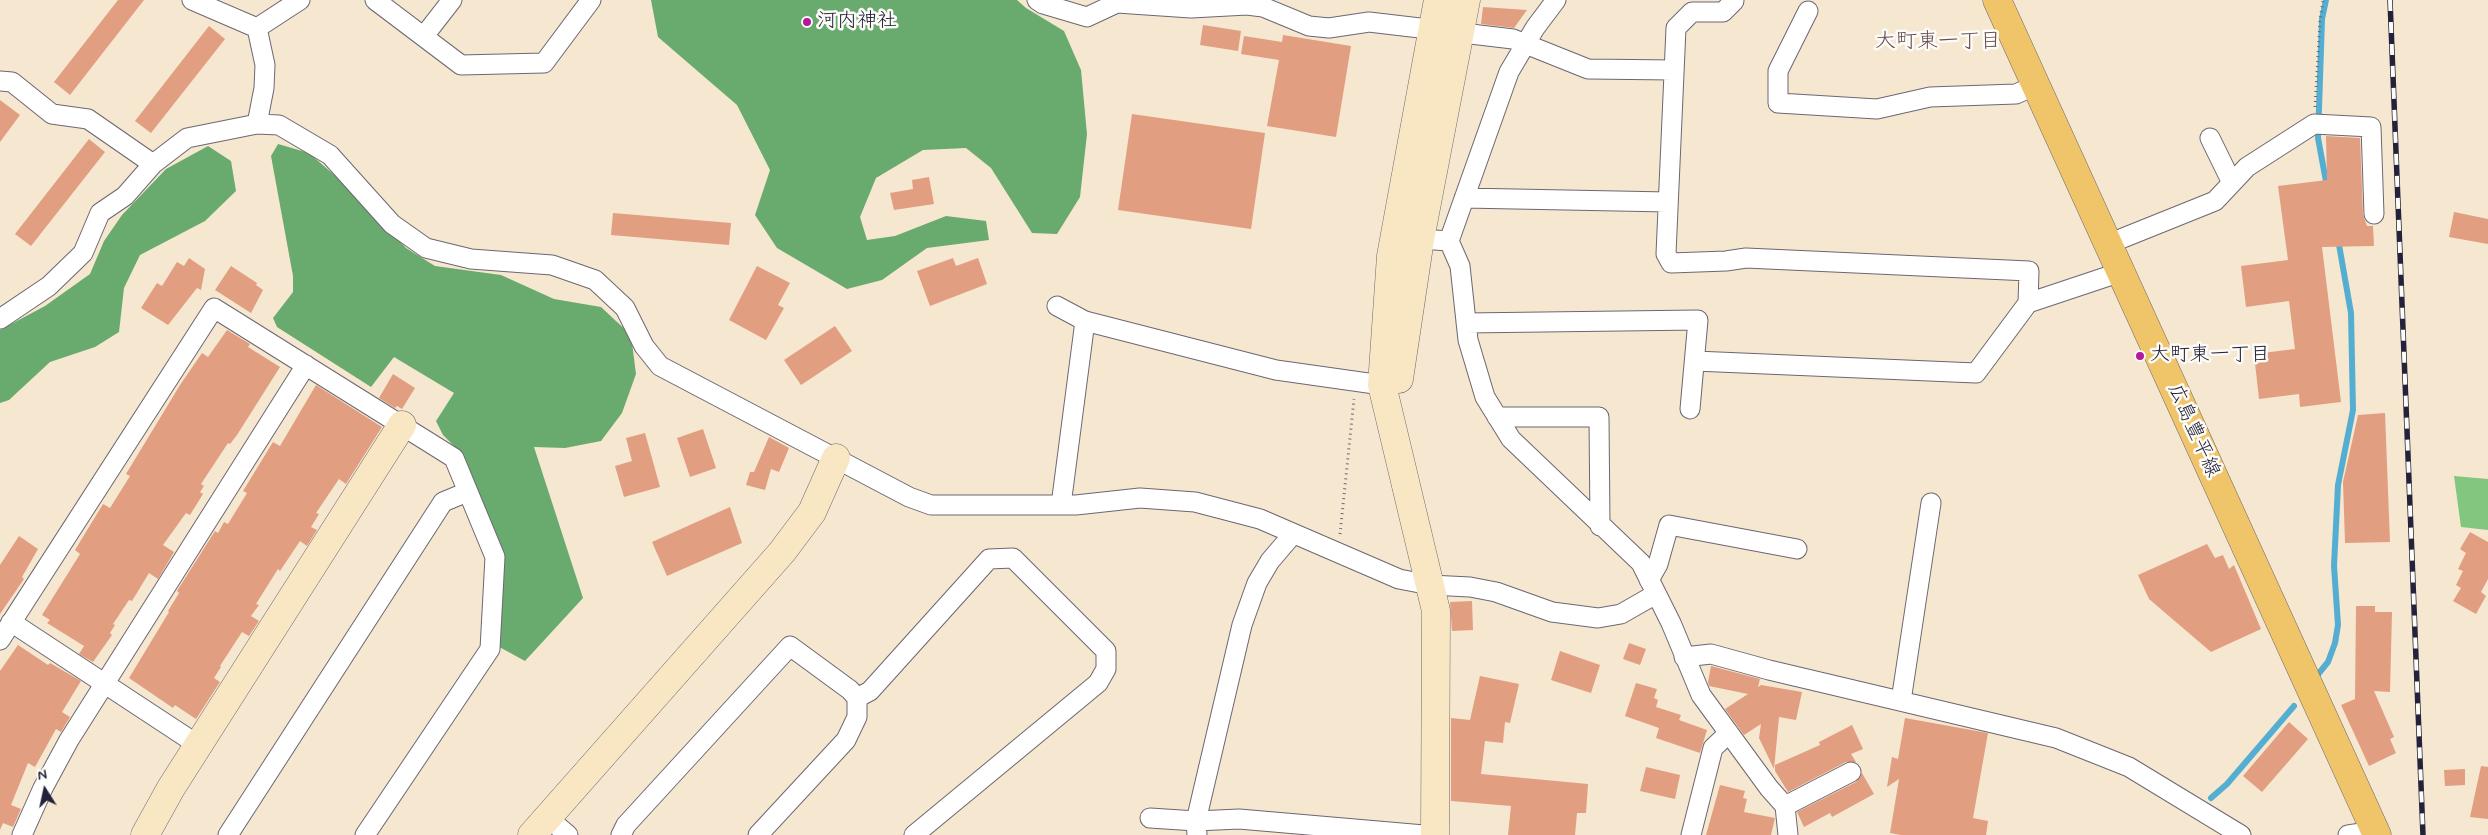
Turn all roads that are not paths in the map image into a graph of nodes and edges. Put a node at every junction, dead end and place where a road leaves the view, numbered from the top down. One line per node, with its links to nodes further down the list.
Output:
1 (192, 0): 14 (street)
2 (300, 0): 14 (street)
3 (374, 0): 17 (street)
4 (452, 0): 17 (street)
5 (590, 0): 17 (street)
6 (1037, 0): 12 (street)
7 (1438, 0): 15 (street)
8 (1466, 0): 16 (street)
9 (1556, 0): 18 (street)
10 (1997, 0): 21 (main road, 広島豊平線)
11 (1734, 1): 19 (street)
12 (1247, 2): 15 (street)
13 (1808, 11): 21 (street)
14 (257, 28): 22 (street)
15 (1433, 28): 16 (street); 40 (street)
16 (1460, 32): 18 (street); 29 (street)
17 (424, 36)
18 (1526, 44): 19 (street); 26 (street)
19 (1673, 70): 27 (street)
20 (0, 81): 24 (street)
21 (2036, 85): 31 (main road, 広島豊平線)
22 (257, 124): 24 (street); 45 (street)
23 (2210, 138): 25 (street)
24 (153, 164): 35 (street)
25 (2232, 183): 28 (street); 31 (street)
26 (1464, 198): 27 (street); 30 (street)
27 (1668, 202): 33 (street)
28 (2374, 214)
29 (1420, 239): 30 (street); 43 (street)
30 (1449, 241): 37 (street)
31 (2108, 244): 32 (main road, 広島豊平線)
32 (2120, 272): 33 (street); 67 (main road, 広島豊平線)
33 (2028, 303): 38 (street)
34 (1057, 306): 36 (street)
35 (0, 318)
36 (1085, 321): 40 (street); 48 (street)
37 (1466, 323): 38 (street); 42 (street)
38 (1695, 361): 41 (street)
39 (306, 365): 44 (street); 54 (street); 57 (street)
40 (1369, 383): 43 (street)
41 (1690, 409)
42 (1497, 417): 49 (street); 49 (street)
43 (1393, 422): 52 (street)
44 (402, 425): 46 (street); 61 (street)
45 (836, 458): 48 (street); 65 (street)
46 (467, 492): 70 (street); 71 (street)
47 (1931, 503): 59 (street)
48 (1061, 505): 50 (street)
49 (1600, 526): 53 (street)
50 (1292, 534): 52 (street); 66 (street)
51 (1797, 549): 53 (street)
52 (1430, 585): 53 (street); 77 (street)
53 (1653, 587): 56 (street)
54 (11, 622): 55 (street); 57 (street)
55 (0, 640)
56 (1684, 657): 59 (street); 60 (street)
57 (104, 683): 61 (street); 68 (street)
58 (857, 698): 73 (street); 74 (street); 75 (street)
59 (1901, 701): 80 (street)
60 (1729, 733): 63 (street); 78 (street)
61 (198, 745): 69 (street)
62 (1851, 772): 63 (street)
63 (1785, 806): 79 (street)
64 (1150, 818): 66 (street)
65 (540, 826): 72 (street)
66 (1197, 828): 76 (street)
67 (2376, 833): 81 (street)
68 (22, 835)
69 (145, 835)
70 (228, 835)
71 (364, 835)
72 (568, 835)
73 (621, 835)
74 (758, 835)
75 (914, 835)
76 (1424, 835)
77 (1435, 835)
78 (1692, 835)
79 (1788, 835)
80 (2241, 835)
81 (2348, 835)

